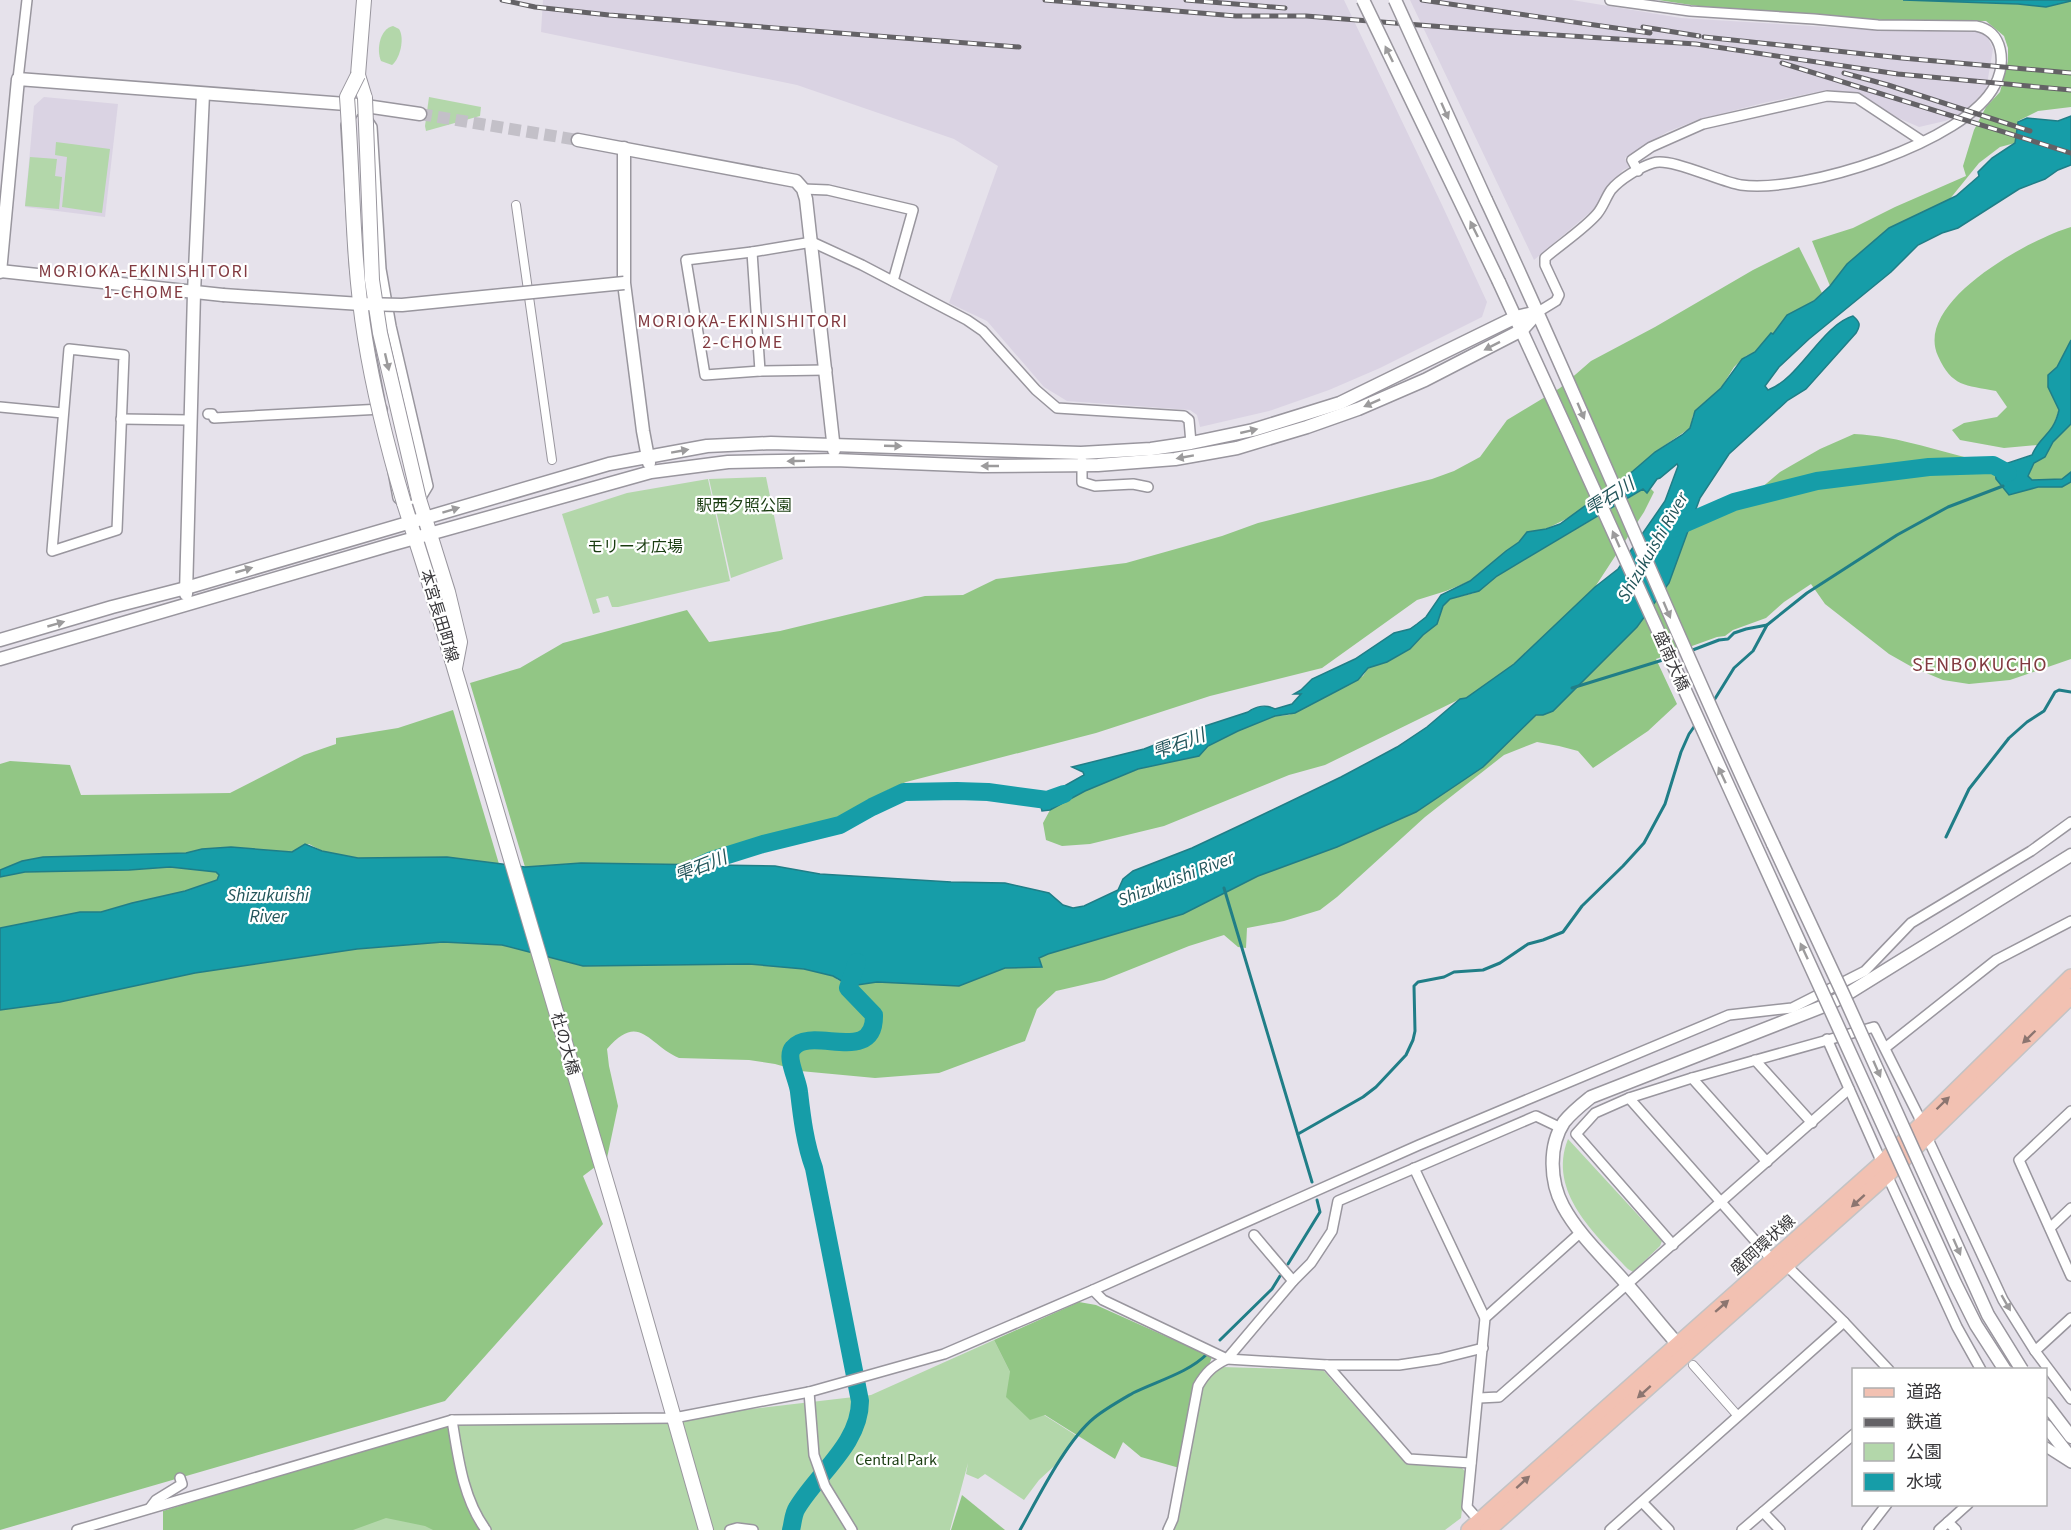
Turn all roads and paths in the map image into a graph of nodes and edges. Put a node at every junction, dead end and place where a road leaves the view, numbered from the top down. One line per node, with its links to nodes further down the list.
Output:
1 (27, 0): 7 (street)
2 (364, 0): 6 (main road, 本宮長田町線)
3 (1363, 0): 27 (street, 盛南大橋, one-way to 3, bridge)
4 (1395, 0): 26 (street, 盛南大橋, one-way to 26, bridge)
5 (1610, 0): 12 (street)
6 (358, 75): 24 (main road, 本宮長田町線, bridge); 25 (main road, 本宮長田町線, bridge)
7 (18, 79): 8 (street); 17 (street)
8 (203, 94): 9 (street); 23 (street)
9 (358, 98): 10 (street); 32 (street); 32 (street)
10 (420, 114)
11 (578, 140): 13 (street)
12 (1922, 141): 14 (street); 14 (street)
13 (624, 148): 15 (street); 22 (street)
14 (1638, 171): 26 (street)
15 (802, 189): 18 (street); 21 (street)
16 (516, 205): 41 (street)
17 (3, 208): 20 (street)
18 (812, 242): 19 (street); 21 (street); 29 (street)
19 (752, 252): 30 (street); 30 (street)
20 (0, 272): 23 (street)
21 (893, 281): 37 (street)
22 (624, 283): 25 (street, bridge); 39 (street)
23 (194, 293): 24 (street, bridge); 36 (street)
24 (361, 304): 25 (street, bridge); 46 (main road, 本宮長田町線, bridge)
25 (376, 305): 45 (main road, 本宮長田町線, one-way to 45, bridge)
26 (1538, 312): 27 (street); 28 (street); 58 (street, 盛南大橋, one-way to 58, bridge)
27 (1516, 317): 28 (street, 盛南大橋); 37 (street, one-way to 27)
28 (1522, 330): 40 (street, one-way to 40); 60 (street, 盛南大橋, one-way to 28, bridge)
29 (827, 370): 30 (street); 38 (street)
30 (760, 371)
31 (0, 408): 33 (street)
32 (382, 409): 34 (street)
33 (63, 413): 35 (street); 35 (street)
34 (208, 414)
35 (122, 419): 36 (street)
36 (190, 420): 49 (street)
37 (1191, 443): 40 (street)
38 (834, 444): 39 (street, one-way to 38); 40 (street, one-way to 40); 42 (street)
39 (648, 457): 43 (street); 45 (street, one-way to 39)
40 (1082, 459): 42 (street, one-way to 42); 44 (street)
41 (552, 460)
42 (835, 460): 43 (street, one-way to 43)
43 (651, 472): 47 (street)
44 (1148, 487)
45 (424, 518): 46 (street); 47 (main road, 本宮長田町線)
46 (409, 522): 48 (main road, 本宮長田町線); 49 (street, one-way to 46)
47 (430, 534): 48 (street); 53 (main road, 本宮長田町線)
48 (415, 539): 50 (street); 53 (main road, 本宮長田町線)
49 (186, 588): 50 (street); 51 (street, one-way to 49)
50 (185, 605): 52 (street)
51 (0, 640)
52 (0, 659)
53 (455, 670): 102 (main road, 杜の大橋)
54 (2071, 822): 84 (street)
55 (2071, 855): 58 (street)
56 (2071, 921): 62 (street)
57 (2071, 977): 70 (main road, 盛岡環状線, one-way to 57)
58 (1844, 996): 60 (street); 96 (street, 盛南大橋, one-way to 96, bridge)
59 (2071, 996): 70 (main road, 盛岡環状線, one-way to 70)
60 (1829, 1004): 69 (street); 95 (street, 盛南大橋, bridge)
61 (1827, 1040): 62 (street); 63 (street); 65 (street)
62 (1885, 1048): 70 (street)
63 (1755, 1060): 64 (street); 68 (street)
64 (1692, 1078): 66 (street); 71 (street)
65 (1849, 1089): 68 (street); 73 (street)
66 (1629, 1098): 74 (street); 79 (street)
67 (2071, 1111): 76 (street)
68 (1812, 1123): 71 (street)
69 (1561, 1128): 72 (street); 77 (street)
70 (1924, 1130): 73 (main road, 盛岡環状線); 89 (street, one-way to 89)
71 (1767, 1162): 74 (street)
72 (1414, 1168): 82 (street); 85 (street)
73 (1885, 1169): 80 (main road, 盛岡環状線); 94 (street)
74 (1720, 1202): 79 (street); 80 (street)
75 (2071, 1208): 76 (street)
76 (2050, 1228): 81 (street)
77 (1581, 1232): 83 (street); 85 (street)
78 (1254, 1235): 82 (street)
79 (1673, 1245): 83 (street)
80 (1780, 1263): 87 (street); 90 (main road, 盛岡環状線)
81 (2071, 1276)
82 (1293, 1281): 91 (street)
83 (1627, 1284): 90 (street); 98 (street)
84 (1094, 1290): 91 (street); 97 (street)
85 (1485, 1318): 88 (street)
86 (2071, 1318): 89 (street)
87 (1844, 1322): 93 (street); 101 (street)
88 (1483, 1348): 92 (street); 98 (street)
89 (2035, 1351): 99 (street)
90 (1686, 1354): 101 (street); 118 (main road, 盛岡環状線)
91 (1227, 1359): 92 (street); 125 (street)
92 (1327, 1365): 109 (street)
93 (1886, 1368)
94 (1980, 1368)
95 (2004, 1368)
96 (2021, 1368)
97 (808, 1392): 102 (street); 124 (street)
98 (1479, 1398): 109 (street)
99 (2071, 1399)
100 (2047, 1405): 106 (street)
101 (1738, 1416): 112 (street)
102 (674, 1418): 103 (street); 121 (main road)
103 (452, 1420): 115 (street); 120 (street)
104 (2047, 1427): 108 (street)
105 (1852, 1436): 116 (street)
106 (2071, 1436)
107 (2047, 1448): 110 (street)
108 (2071, 1458)
109 (1471, 1463): 118 (street)
110 (2071, 1463)
111 (180, 1478): 115 (street)
112 (1642, 1502): 126 (street); 127 (street)
113 (1885, 1506): 130 (street)
114 (1966, 1506): 117 (street)
115 (150, 1508): 119 (street)
116 (1763, 1512): 128 (street); 129 (street)
117 (1948, 1522): 131 (street); 132 (street)
118 (1481, 1528)
119 (77, 1530)
120 (486, 1530)
121 (706, 1530)
122 (730, 1530): 123 (street)
123 (753, 1530)
124 (852, 1530)
125 (1168, 1530)
126 (1610, 1530)
127 (1669, 1530)
128 (1742, 1530)
129 (1780, 1530)
130 (1867, 1530)
131 (1939, 1530)
132 (1956, 1530)

